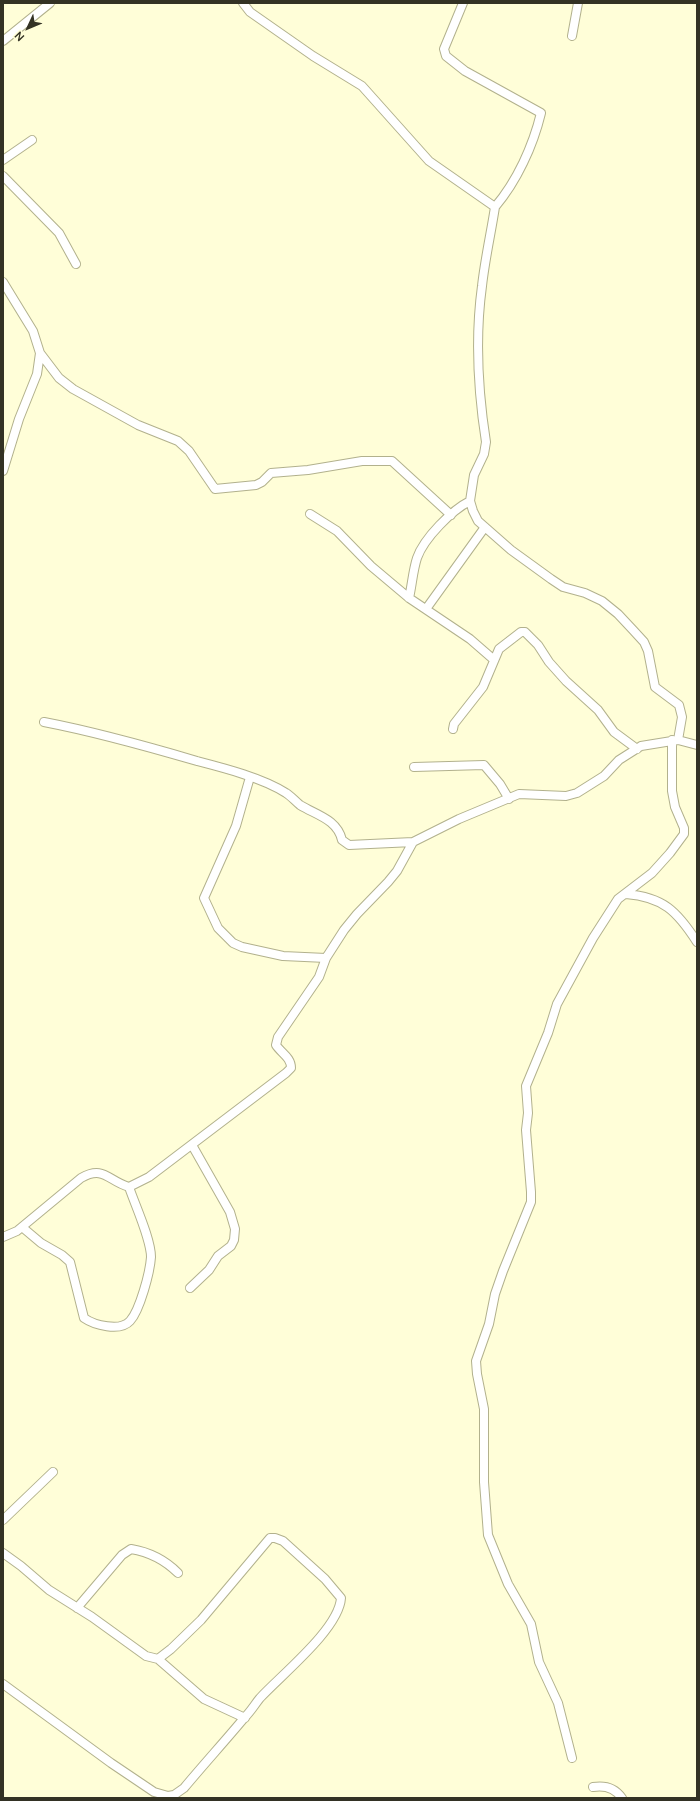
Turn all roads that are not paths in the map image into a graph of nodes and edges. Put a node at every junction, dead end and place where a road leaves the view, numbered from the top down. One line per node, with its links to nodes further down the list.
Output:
1 (50, 3): 6 (street)
2 (243, 3): 10 (street)
3 (463, 3): 10 (street)
4 (578, 3): 5 (street)
5 (572, 36)
6 (3, 41)
7 (32, 140): 8 (street)
8 (3, 160)
9 (3, 176): 11 (street)
10 (495, 207): 15 (street)
11 (76, 264)
12 (3, 282): 13 (street)
13 (40, 353): 14 (street); 17 (street)
14 (3, 471)
15 (470, 501): 17 (street); 18 (street)
16 (310, 514): 19 (street)
17 (451, 514): 19 (street)
18 (485, 527): 20 (street); 24 (street)
19 (409, 598): 20 (street)
20 (426, 610): 21 (street)
21 (493, 659): 23 (street); 26 (street)
22 (44, 722): 28 (street)
23 (453, 729)
24 (675, 740): 25 (street); 26 (street); 31 (street)
25 (697, 745)
26 (637, 749): 29 (street)
27 (414, 767): 29 (street)
28 (250, 777): 30 (street); 33 (street)
29 (509, 799): 30 (street)
30 (413, 842): 33 (street)
31 (626, 894): 32 (street); 49 (street)
32 (697, 942)
33 (326, 958): 34 (street)
34 (192, 1145): 35 (street); 38 (street)
35 (129, 1187): 36 (street); 36 (street)
36 (22, 1227): 37 (street)
37 (3, 1237)
38 (190, 1288)
39 (53, 1472): 40 (street)
40 (3, 1520)
41 (3, 1553): 43 (street)
42 (178, 1572): 43 (street)
43 (77, 1608): 44 (street)
44 (158, 1660): 46 (street); 47 (street)
45 (3, 1684): 51 (street)
46 (234, 1714): 47 (street); 48 (street)
47 (245, 1718): 48 (street)
48 (237, 1726): 51 (street)
49 (572, 1758)
50 (594, 1787): 52 (street)
51 (174, 1797)
52 (622, 1798)

